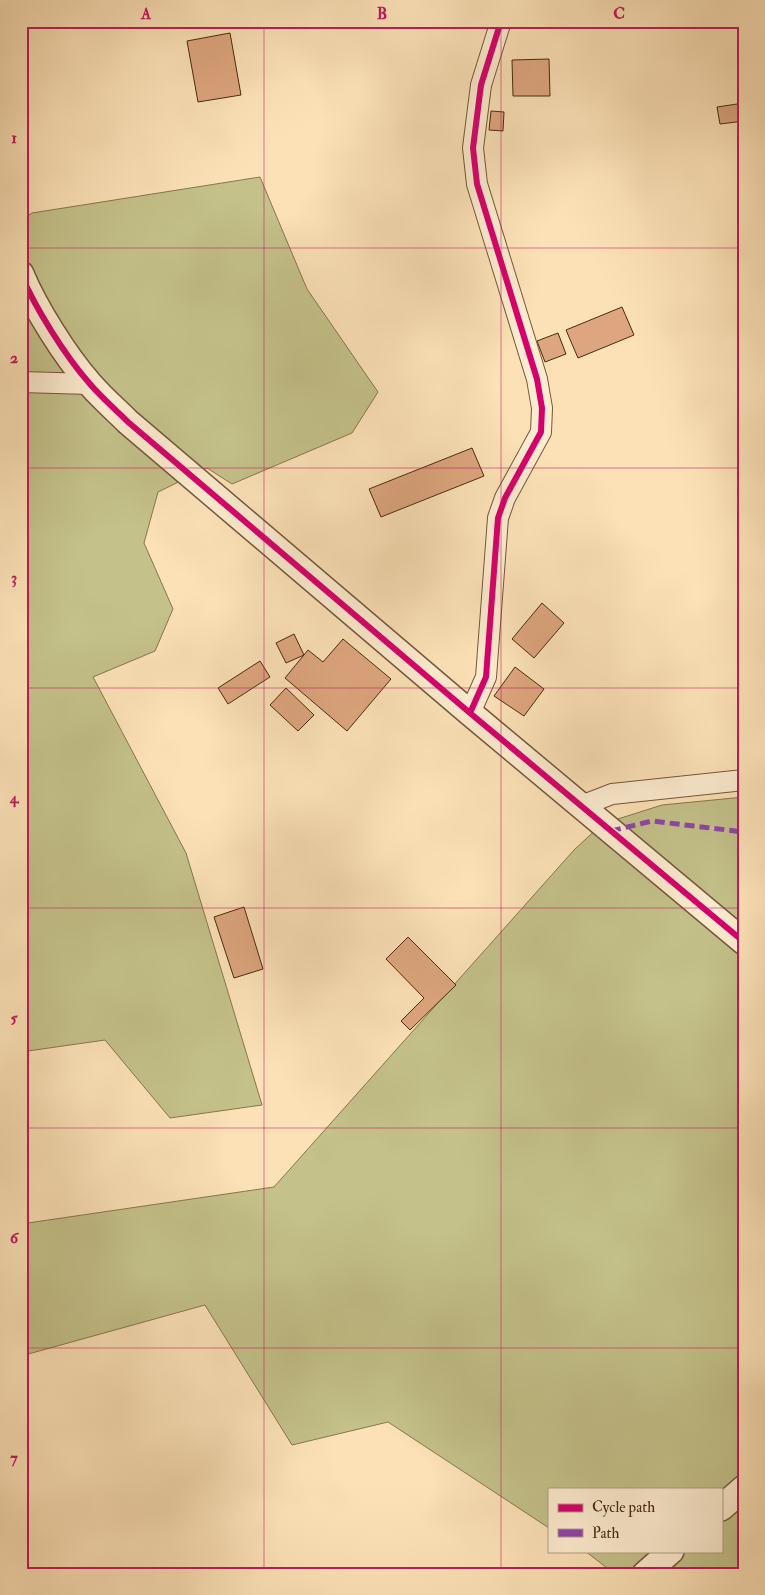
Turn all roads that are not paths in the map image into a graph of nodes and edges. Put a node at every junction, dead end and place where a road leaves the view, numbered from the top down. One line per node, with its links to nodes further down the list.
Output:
1 (501, 21): 5 (street)
2 (21, 274): 4 (street)
3 (21, 382): 4 (street)
4 (90, 384): 5 (street)
5 (470, 713): 7 (street)
6 (744, 780): 7 (street)
7 (581, 806): 8 (street)
8 (744, 942)
9 (744, 1488): 10 (street)
10 (722, 1507)
11 (670, 1552): 12 (street)
12 (645, 1574)

